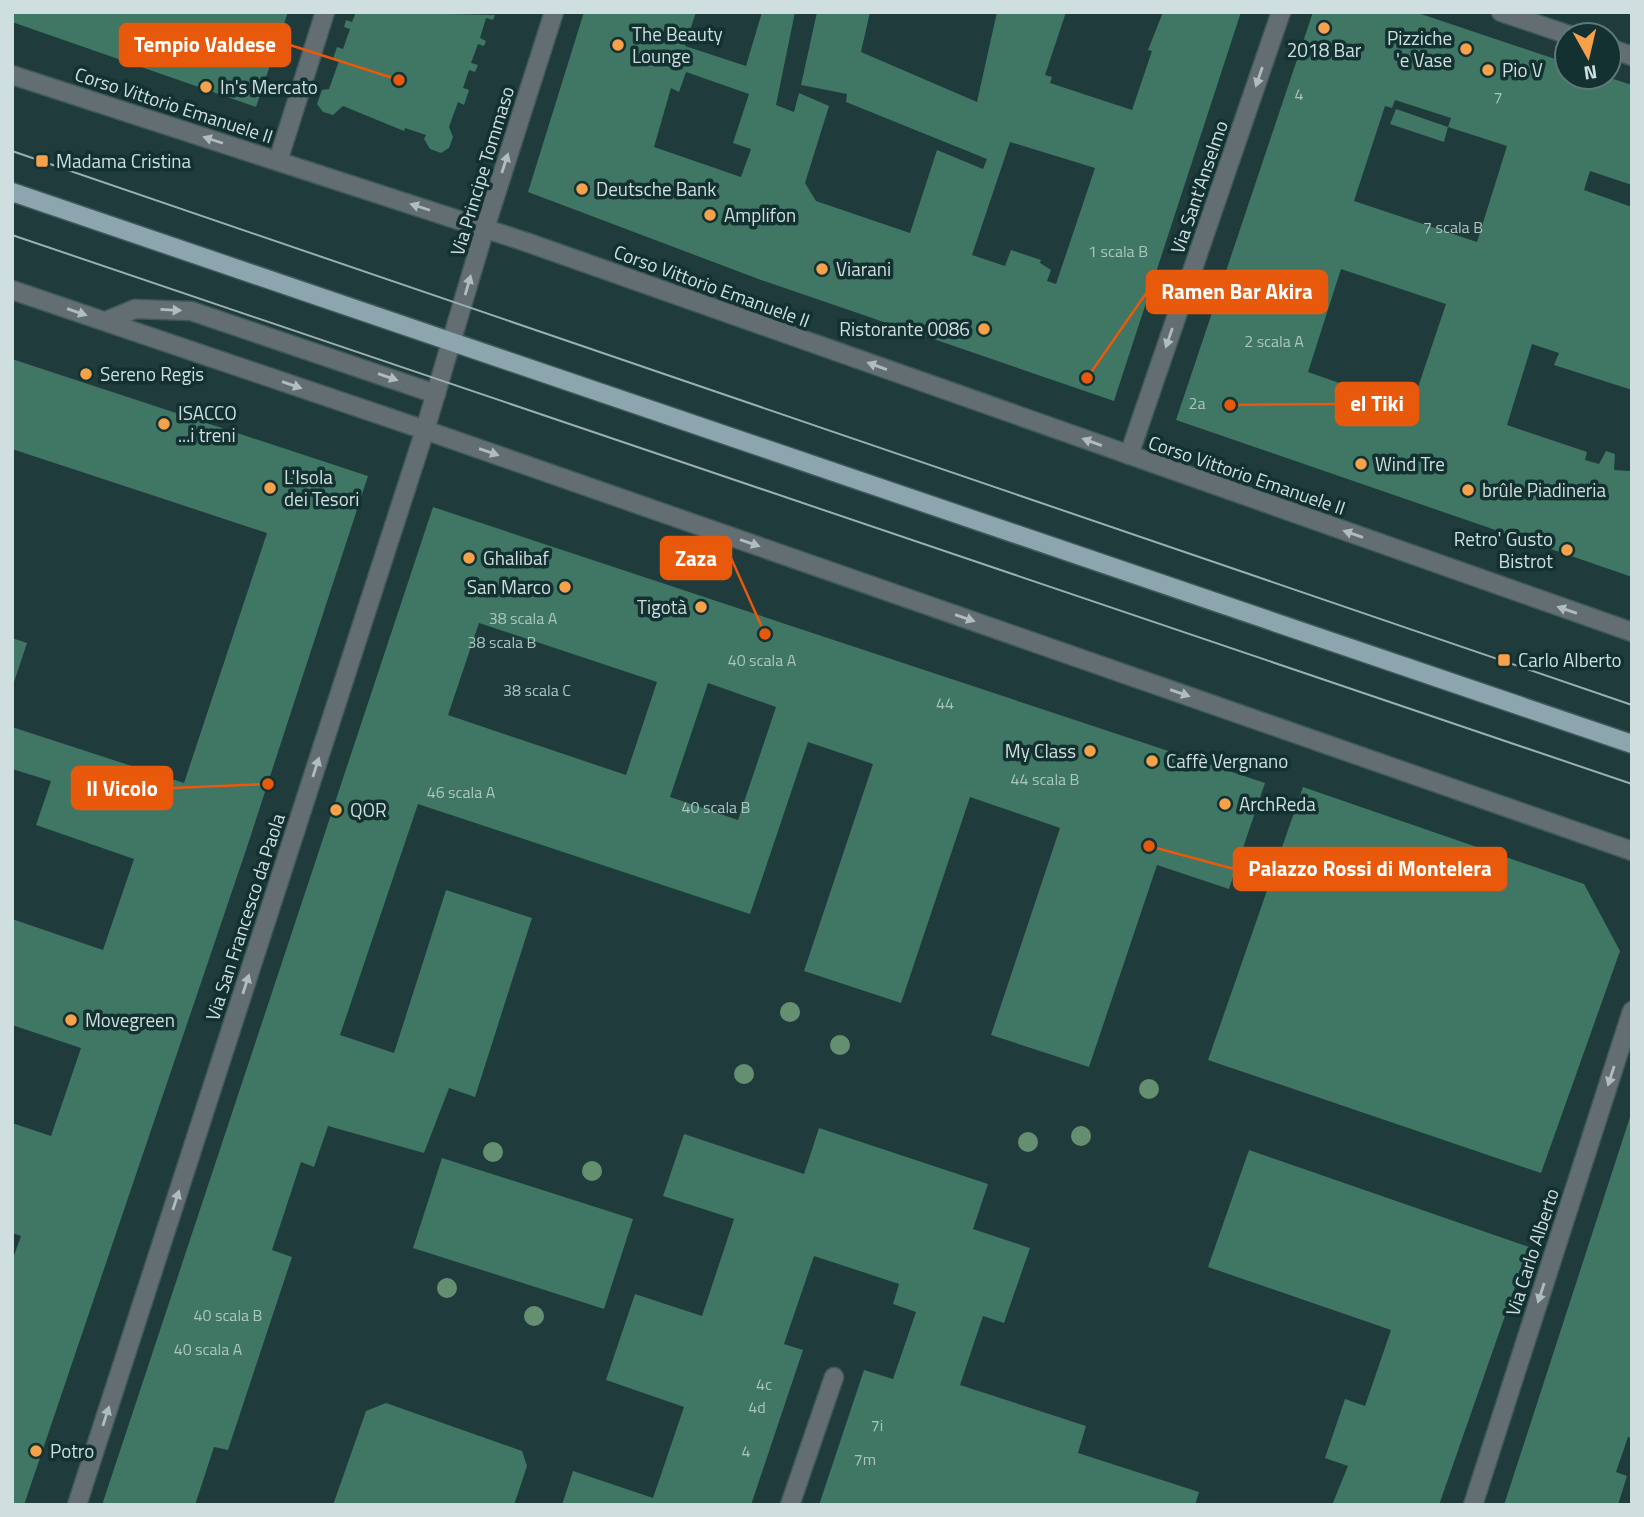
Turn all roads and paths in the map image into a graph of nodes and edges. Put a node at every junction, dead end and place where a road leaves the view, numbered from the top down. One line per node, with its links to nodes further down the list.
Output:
1 (325, 12): 7 (street)
2 (554, 12): 9 (street, Via Principe Tommaso, one-way to 2)
3 (1281, 12): 15 (street, Via Sant'Anselmo, one-way to 15)
4 (1501, 12): 5 (street)
5 (1553, 30)
6 (12, 75): 7 (street, Corso Vittorio Emanuele II, one-way to 6)
7 (278, 161): 9 (street, Corso Vittorio Emanuele II, one-way to 7)
8 (12, 192): 12 (main road)
9 (485, 228): 12 (street, Via Principe Tommaso, one-way to 9); 15 (street, Corso Vittorio Emanuele II, one-way to 9)
10 (12, 290): 11 (street, one-way to 11)
11 (106, 321): 13 (street, one-way to 13); 14 (street, one-way to 14)
12 (452, 343): 13 (street, Via San Francesco da Paola); 17 (main road)
13 (436, 394): 14 (street, Via San Francesco da Paola)
14 (425, 430): 18 (street, one-way to 18); 21 (street, Via San Francesco da Paola, one-way to 14)
15 (1129, 455): 16 (street, Corso Vittorio Emanuele II, one-way to 15)
16 (1632, 632)
17 (1632, 744)
18 (1632, 851)
19 (1632, 1011): 23 (street, Via Carlo Alberto, one-way to 23)
20 (834, 1377): 22 (street)
21 (77, 1505)
22 (790, 1505)
23 (1473, 1505)

